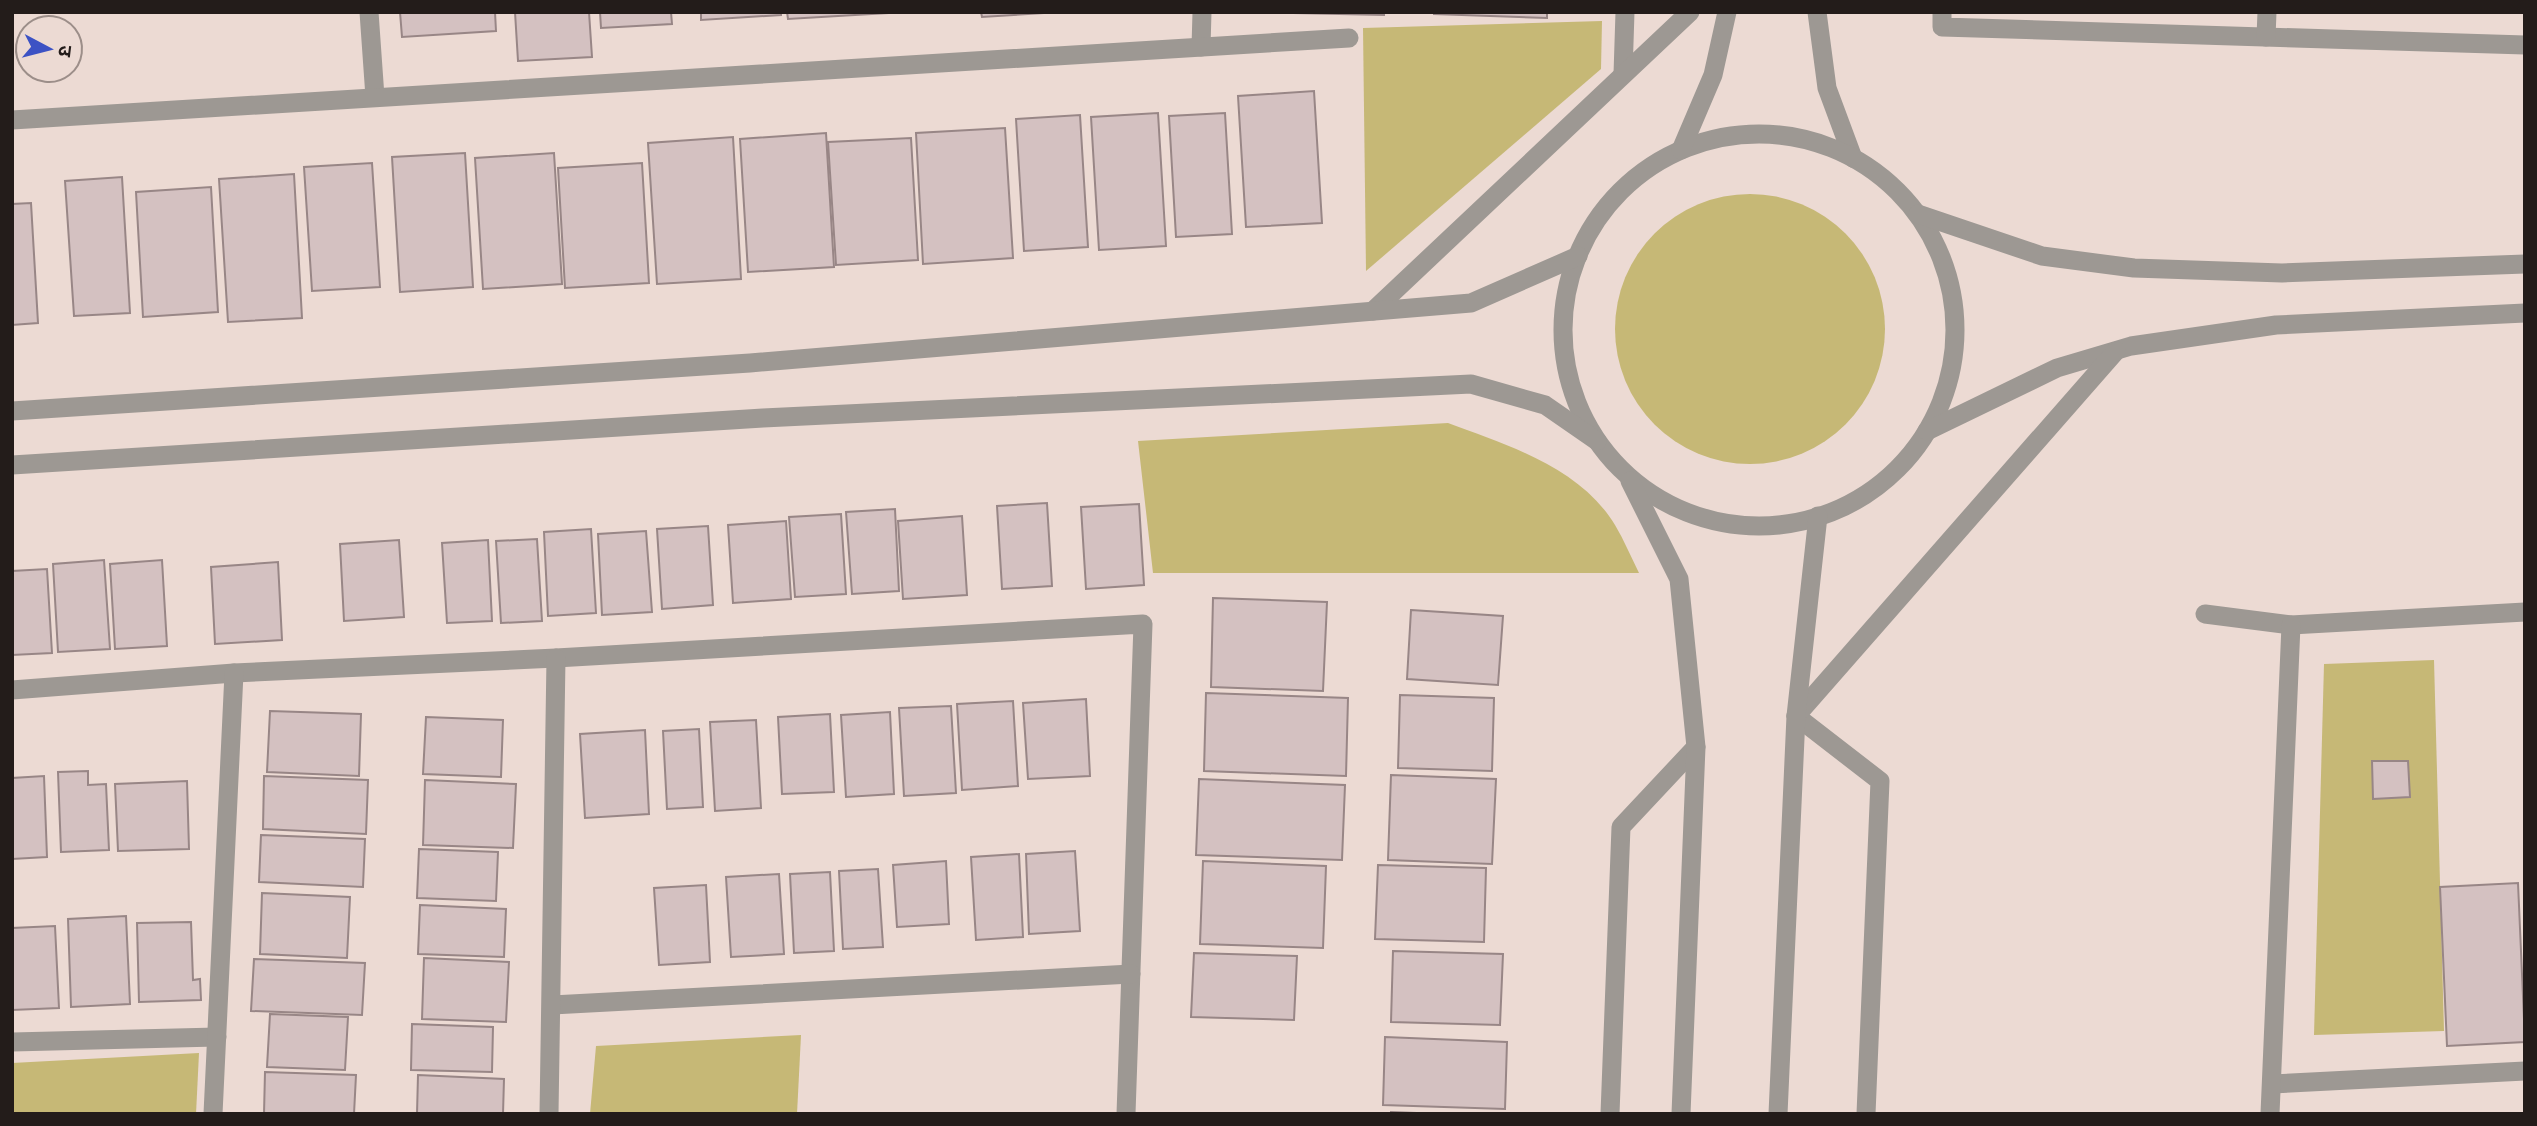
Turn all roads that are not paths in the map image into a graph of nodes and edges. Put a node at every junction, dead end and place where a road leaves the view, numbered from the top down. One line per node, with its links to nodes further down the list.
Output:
1 (369, 12): 14 (street)
2 (1202, 12): 12 (street)
3 (1625, 12): 13 (street)
4 (1690, 12): 13 (street)
5 (1727, 12): 16 (street)
6 (1817, 12): 17 (street)
7 (1942, 12): 9 (street)
8 (2267, 12): 9 (street)
9 (2266, 37): 11 (street)
10 (1349, 38): 12 (street)
11 (2525, 45)
12 (1201, 47): 14 (street)
13 (1623, 74): 21 (street)
14 (375, 97): 15 (street)
15 (12, 120)
16 (1681, 150): 17 (street); 19 (street)
17 (1853, 158): 18 (street)
18 (1917, 214): 20 (street); 25 (street)
19 (1578, 256): 21 (street); 26 (street)
20 (2525, 264)
21 (1373, 311): 24 (street)
22 (2525, 313): 23 (street)
23 (2117, 350): 25 (street); 36 (street)
24 (12, 411)
25 (1927, 431): 29 (street)
26 (1597, 441): 27 (street); 28 (street)
27 (12, 465)
28 (1630, 481): 29 (street); 37 (street)
29 (1818, 516): 36 (street)
30 (2525, 612): 32 (street)
31 (2205, 614): 32 (street)
32 (2291, 625): 43 (street)
33 (556, 658): 34 (street); 38 (street); 39 (street)
34 (234, 673): 35 (street); 40 (street)
35 (12, 690)
36 (1796, 716): 49 (street); 50 (street)
37 (1696, 747): 47 (street); 48 (street)
38 (1131, 974): 39 (street); 46 (street)
39 (552, 1005): 45 (street)
40 (217, 1037): 41 (street); 44 (street)
41 (12, 1042)
42 (2525, 1071): 43 (street)
43 (2272, 1084): 51 (street)
44 (213, 1114)
45 (550, 1114)
46 (1126, 1114)
47 (1610, 1114)
48 (1681, 1114)
49 (1778, 1114)
50 (1866, 1114)
51 (2270, 1114)

